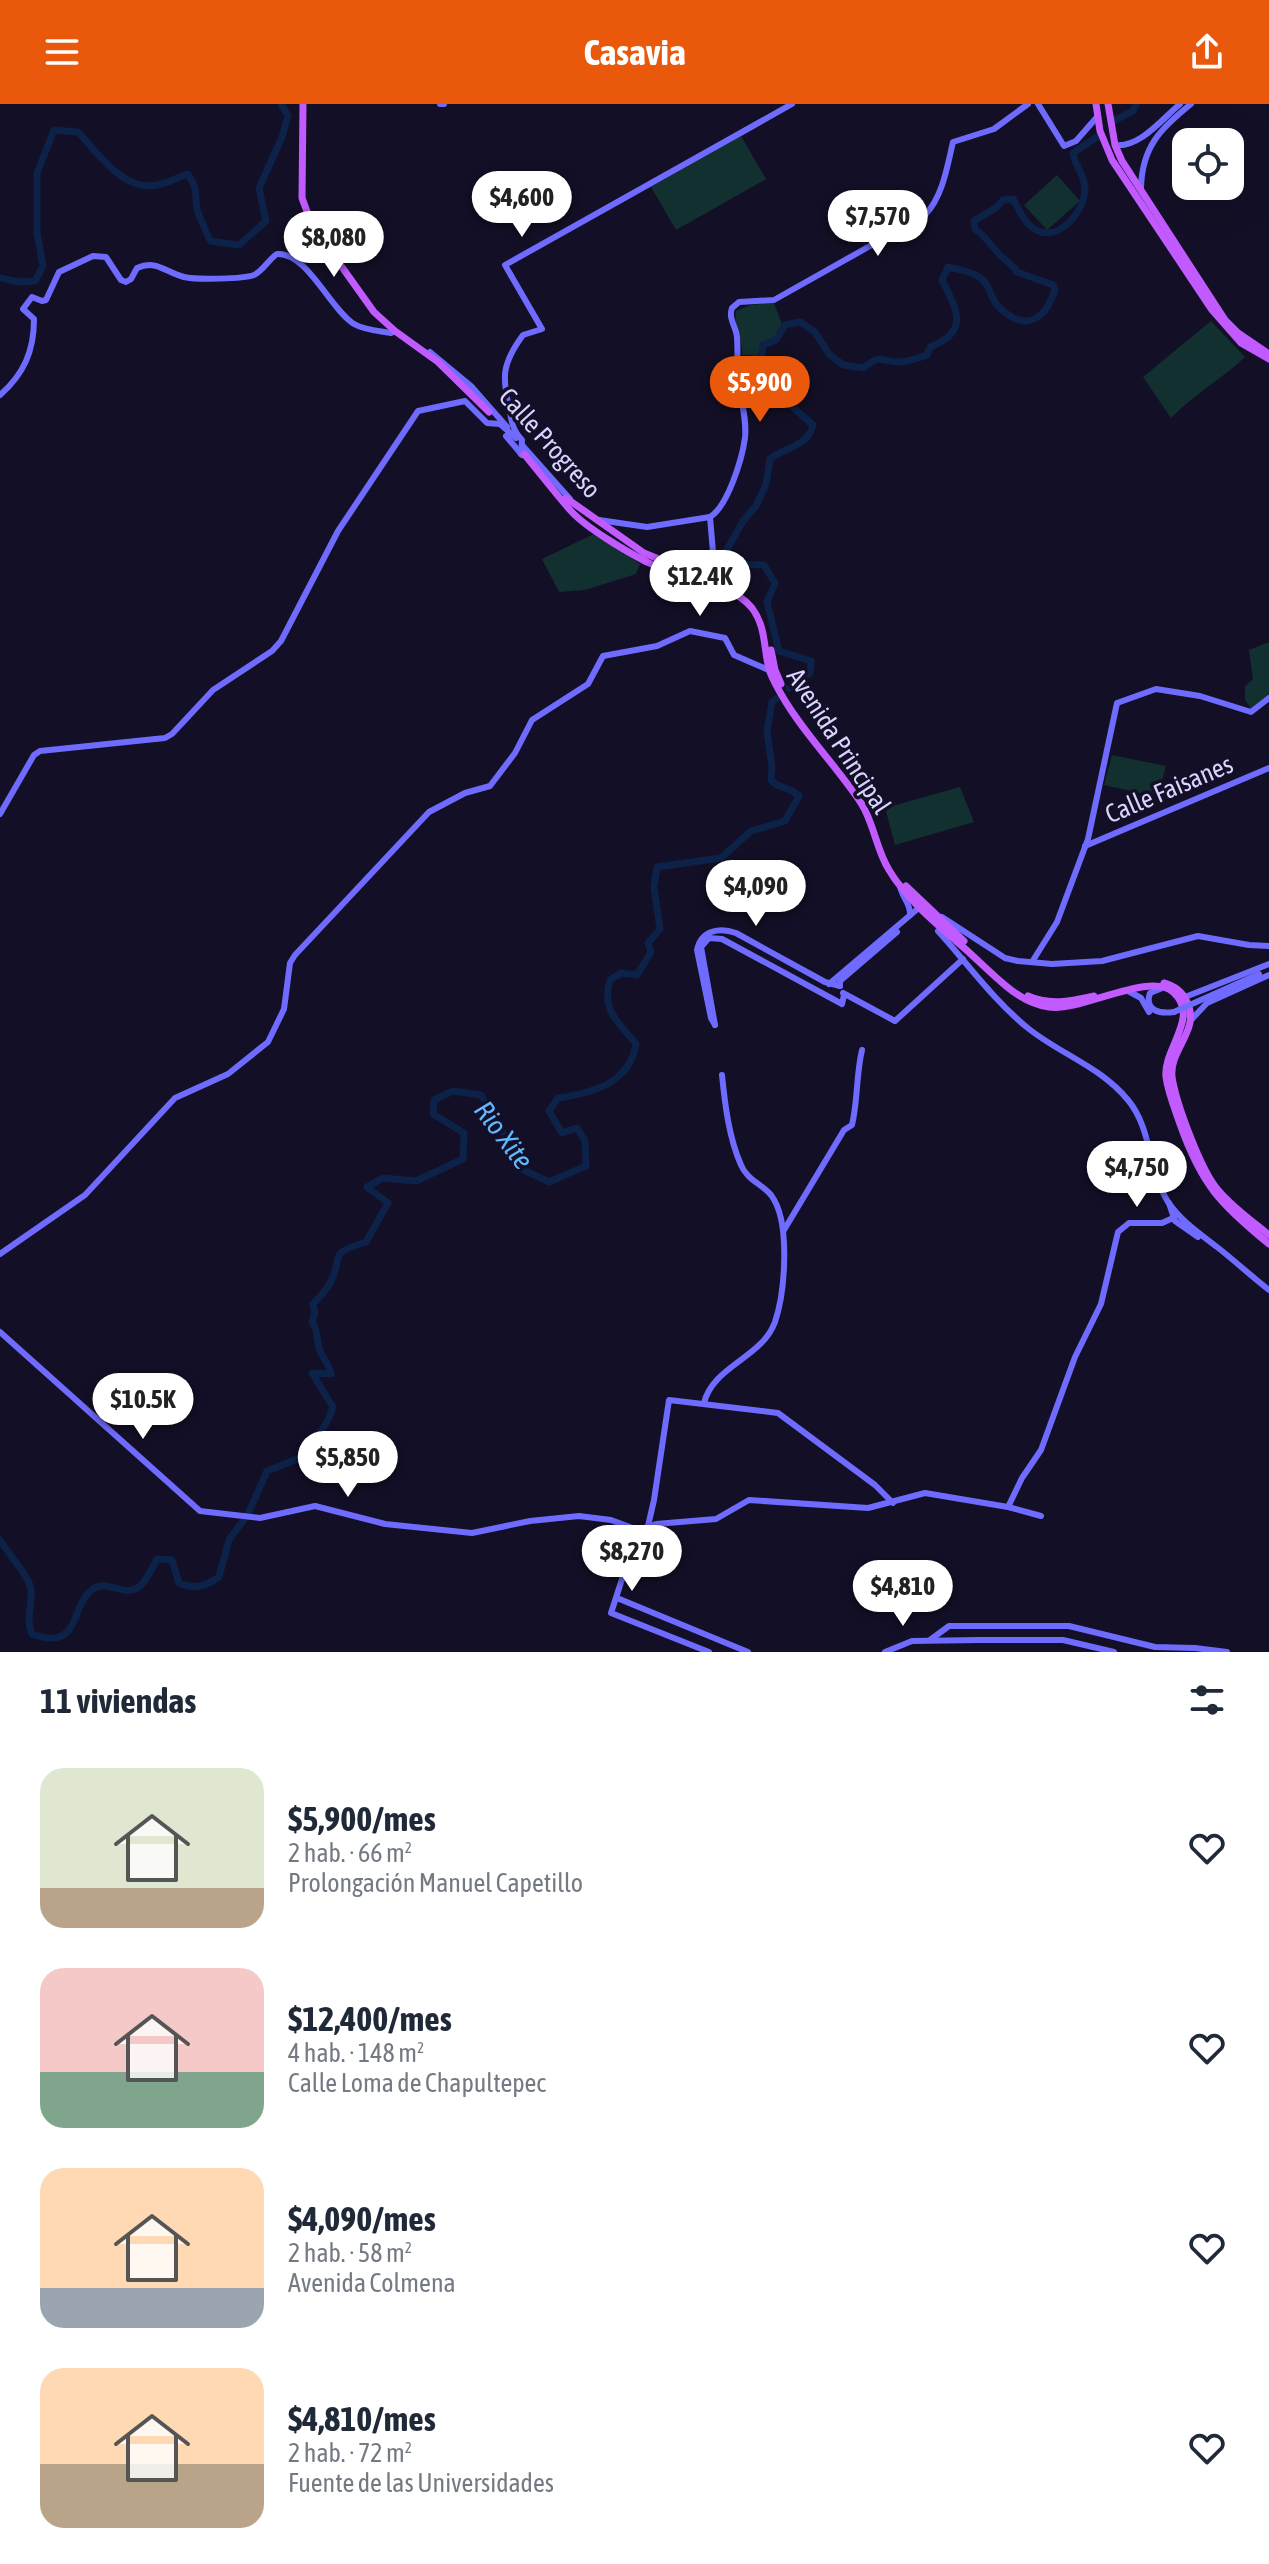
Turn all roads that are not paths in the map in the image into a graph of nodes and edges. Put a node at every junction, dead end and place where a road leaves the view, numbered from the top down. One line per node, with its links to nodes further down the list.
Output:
1 (305, 104): 12 (main road)
2 (792, 104): 19 (street)
3 (1028, 104): 21 (street)
4 (1038, 104): 9 (street)
5 (1096, 104): 9 (main road)
6 (1108, 104): 10 (main road)
7 (1180, 104): 10 (street)
8 (1191, 104): 11 (street)
9 (1097, 117): 15 (main road)
10 (1115, 145): 11 (main road)
11 (1141, 192): 15 (main road)
12 (346, 271): 13 (main road); 14 (main road)
13 (395, 331): 14 (main road); 16 (street)
14 (429, 354): 17 (main road); 18 (street)
15 (1269, 356)
16 (0, 395)
17 (491, 412): 18 (street); 19 (street, Calle Progreso)
18 (494, 422): 19 (street); 27 (street)
19 (520, 448): 20 (main road)
20 (573, 508): 22 (main road, Calle Progreso); 24 (main road, Calle Progreso)
21 (712, 516): 22 (street); 23 (street)
22 (591, 518): 23 (main road, Calle Progreso)
23 (726, 585): 24 (main road, Calle Progreso)
24 (772, 670): 29 (main road, Avenida Principal); 30 (main road, Avenida Principal); 55 (street)
25 (1269, 698): 28 (street)
26 (1269, 768): 28 (street, Calle Faisanes)
27 (0, 814)
28 (1085, 846): 35 (street)
29 (900, 885): 30 (main road, Avenida Principal); 31 (street)
30 (925, 908): 31 (street); 32 (main road); 35 (street); 38 (street); 43 (main road)
31 (910, 916): 37 (street)
32 (953, 938): 34 (street); 39 (main road)
33 (1269, 946): 35 (street)
34 (963, 959): 42 (street); 49 (street)
35 (1032, 962)
36 (1269, 970): 41 (street); 44 (street); 45 (street, bridge)
37 (829, 984): 38 (street); 42 (street)
38 (840, 986): 42 (street)
39 (1128, 991): 40 (main road); 45 (street)
40 (1172, 991): 45 (street); 54 (main road)
41 (1200, 992): 43 (street); 44 (street)
42 (844, 995)
43 (1185, 997): 46 (main road)
44 (1207, 1003): 46 (street)
45 (1174, 1012)
46 (1191, 1020): 52 (main road)
47 (862, 1050): 51 (street)
48 (722, 1075): 51 (street)
49 (1169, 1203): 50 (street); 53 (street)
50 (1173, 1218): 53 (street); 60 (street)
51 (784, 1230): 58 (street)
52 (1267, 1233)
53 (1208, 1240): 56 (street)
54 (1269, 1244)
55 (0, 1254)
56 (1269, 1290)
57 (0, 1332): 63 (street)
58 (704, 1403): 59 (street); 62 (street)
59 (893, 1503): 60 (street); 62 (street)
60 (1008, 1507): 61 (street)
61 (1041, 1516)
62 (648, 1526): 63 (street)
63 (638, 1530): 64 (street)
64 (617, 1598): 65 (street); 66 (street)
65 (646, 1611): 66 (street); 72 (street)
66 (640, 1625): 73 (street)
67 (1044, 1625): 68 (street); 69 (street); 70 (street)
68 (1069, 1626): 71 (street); 78 (street)
69 (930, 1640): 70 (street); 76 (street)
70 (1045, 1640): 71 (street)
71 (1059, 1640): 77 (street)
72 (724, 1642): 74 (street); 75 (street)
73 (709, 1652)
74 (720, 1652)
75 (748, 1652)
76 (885, 1652)
77 (1114, 1652)
78 (1227, 1652)

